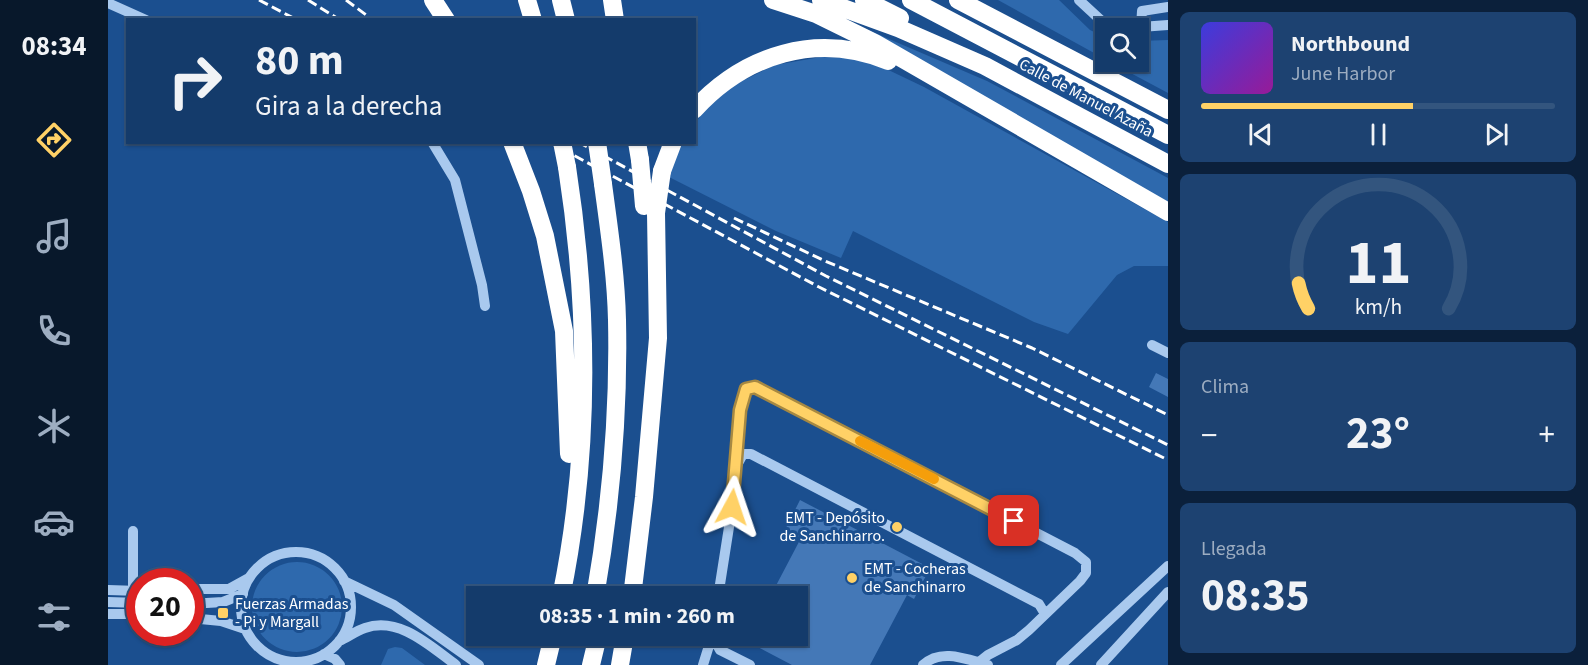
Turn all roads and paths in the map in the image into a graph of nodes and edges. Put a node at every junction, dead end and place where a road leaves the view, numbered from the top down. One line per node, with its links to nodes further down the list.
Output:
1 (433, 0): 14 (highway)
2 (527, 0): 15 (highway)
3 (561, 0): 16 (highway)
4 (612, 0): 17 (highway)
5 (773, 0): 23 (highway)
6 (821, 0): 22 (highway)
7 (864, 0): 22 (highway)
8 (911, 0): 26 (highway, Calle de Manuel Azaña)
9 (958, 0): 25 (highway)
10 (1079, 0): 18 (street)
11 (108, 3): 13 (street)
12 (1168, 7): 19 (street)
13 (142, 18)
14 (445, 18)
15 (532, 18)
16 (566, 18)
17 (615, 18)
18 (1098, 18)
19 (1141, 18)
20 (1168, 25): 21 (street)
21 (1149, 27)
22 (985, 66): 33 (highway, Calle de Manuel Azaña)
23 (940, 82): 24 (highway); 35 (highway)
24 (696, 108)
25 (1168, 110)
26 (1168, 135)
27 (433, 144): 36 (street)
28 (513, 144): 41 (highway)
29 (562, 144): 41 (highway, bridge)
30 (597, 144): 39 (highway, bridge)
31 (672, 144): 34 (highway, bridge)
32 (638, 151): 34 (highway, bridge)
33 (1168, 164)
34 (650, 209): 50 (highway)
35 (1168, 212)
36 (485, 306)
37 (1152, 345): 38 (street)
38 (1168, 353)
39 (616, 419): 48 (highway); 49 (highway)
40 (735, 468): 51 (street); 64 (street); 64 (street)
41 (573, 521): 47 (highway)
42 (133, 531): 44 (street)
43 (1168, 566): 88 (street)
44 (135, 568)
45 (249, 578): 46 (street); 52 (street); 56 (street)
46 (344, 581): 67 (street); 80 (street)
47 (563, 586)
48 (597, 586)
49 (607, 586)
50 (633, 586)
51 (720, 586)
52 (204, 589)
53 (108, 590): 54 (street)
54 (126, 591)
55 (1168, 592): 89 (street)
56 (243, 594): 60 (street); 61 (street)
57 (108, 602): 58 (street)
58 (126, 603)
59 (204, 604): 60 (street)
60 (208, 604): 61 (street)
61 (241, 612): 66 (street)
62 (108, 614): 63 (street)
63 (126, 614)
64 (1045, 614): 77 (street)
65 (204, 619): 66 (street)
66 (245, 629): 75 (street)
67 (339, 641): 74 (street); 79 (street)
68 (551, 646): 81 (highway)
69 (587, 646): 82 (highway)
70 (596, 646): 83 (highway)
71 (623, 646): 84 (highway)
72 (709, 646): 85 (street)
73 (718, 646): 86 (street)
74 (324, 654): 76 (street); 78 (street)
75 (272, 661): 76 (street)
76 (305, 663)
77 (981, 664): 87 (street)
78 (340, 665)
79 (456, 665)
80 (479, 665)
81 (546, 665)
82 (583, 665)
83 (591, 665)
84 (620, 665)
85 (704, 665)
86 (750, 665)
87 (923, 665)
88 (1061, 665)
89 (1101, 665)

